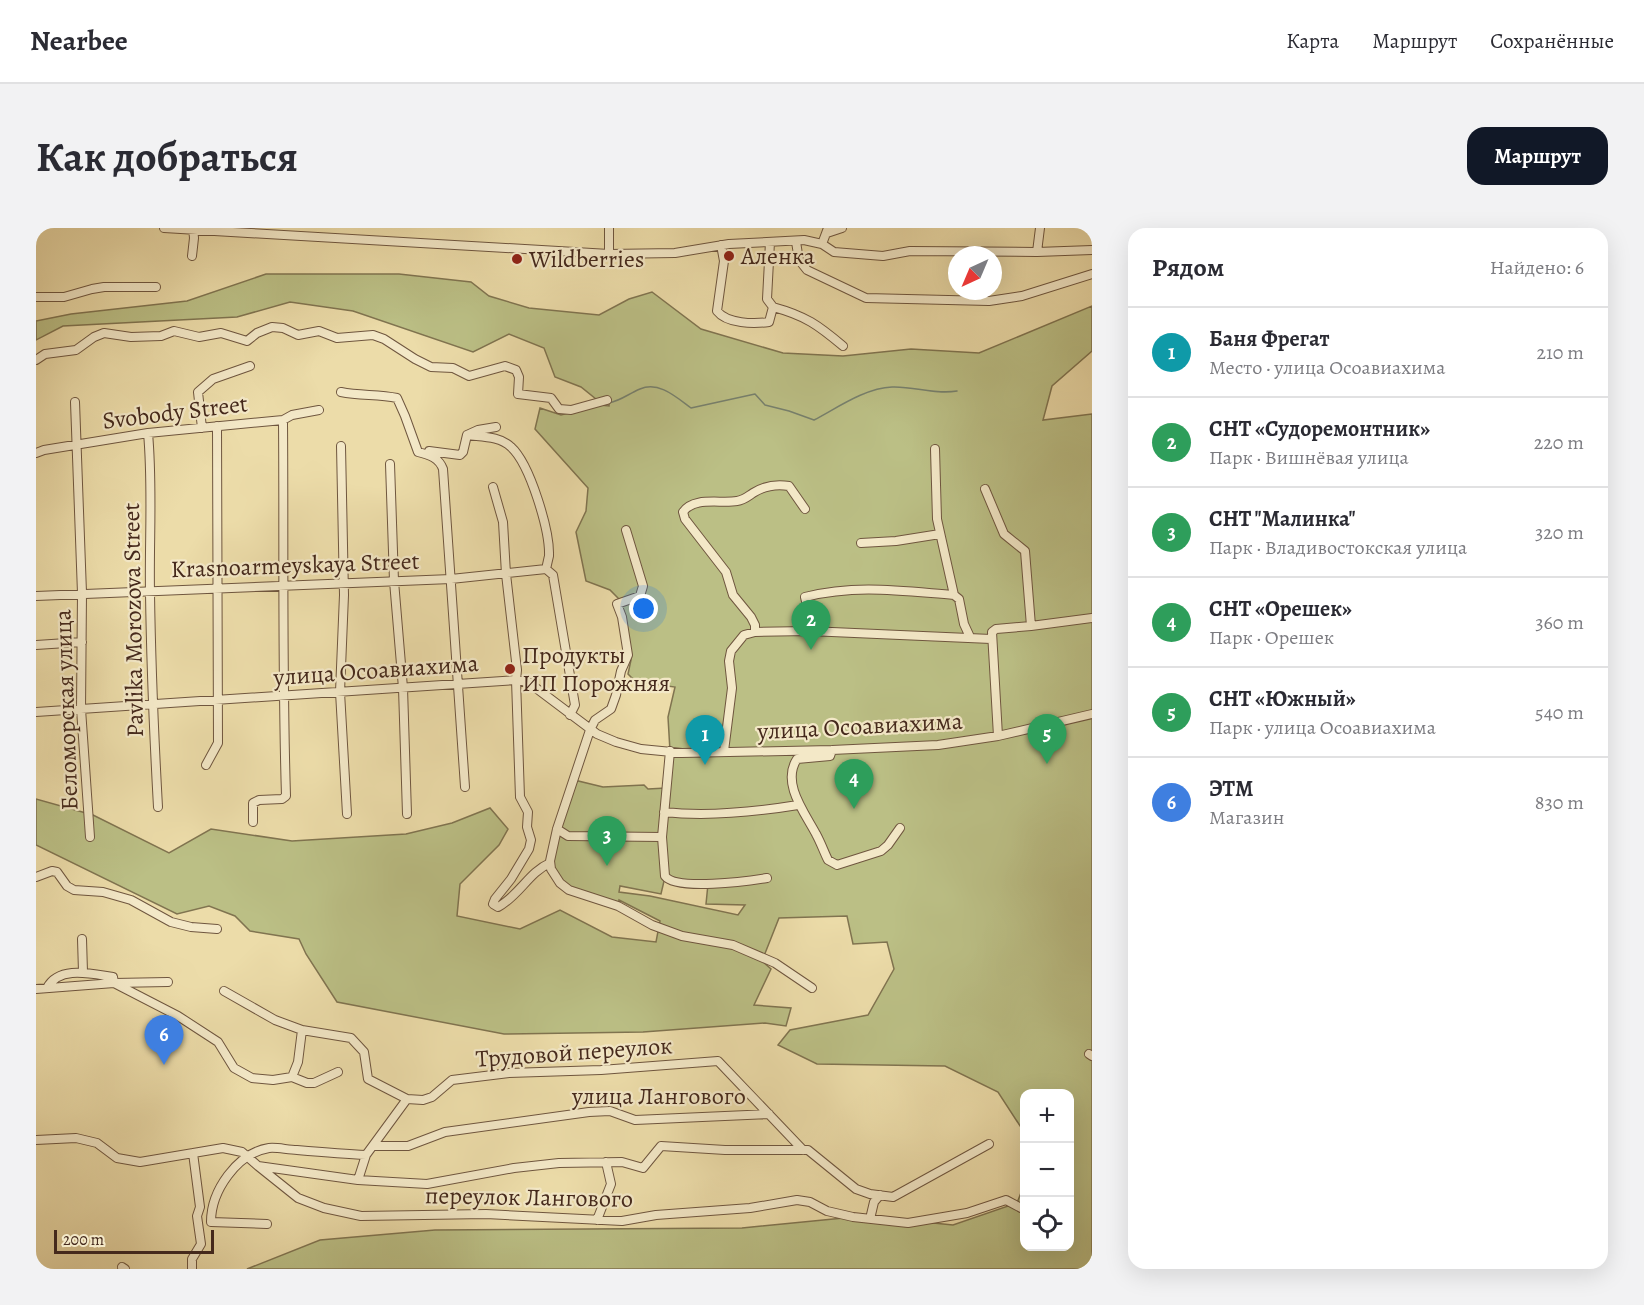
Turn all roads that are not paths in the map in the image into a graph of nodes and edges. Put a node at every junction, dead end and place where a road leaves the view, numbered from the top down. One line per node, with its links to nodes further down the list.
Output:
1 (164, 228): 5 (street)
2 (620, 228): 6 (street)
3 (842, 228): 7 (street)
4 (1040, 228): 13 (street)
5 (193, 229): 14 (street); 15 (street)
6 (609, 230): 14 (street)
7 (828, 231): 10 (street)
8 (770, 242): 9 (street); 11 (street); 19 (street)
9 (796, 242): 10 (street); 16 (street)
10 (822, 244): 13 (street)
11 (721, 245): 14 (street); 19 (street)
12 (1092, 250): 13 (street)
13 (1037, 252)
14 (609, 254)
15 (192, 256)
16 (1092, 274)
17 (156, 287): 18 (street)
18 (36, 297)
19 (773, 307): 20 (street)
20 (843, 346)
21 (36, 360): 24 (street)
22 (250, 366): 30 (street)
23 (341, 392): 37 (street)
24 (607, 400)
25 (75, 402): 33 (street, Беломорская улица)
26 (320, 410): 27 (street, Svobody Street)
27 (283, 420): 28 (street, Svobody Street); 50 (street)
28 (217, 426): 30 (street, Svobody Street); 52 (street)
29 (496, 427): 32 (street)
30 (202, 428): 31 (street, Svobody Street)
31 (148, 433): 33 (street, Svobody Street); 51 (street, Pavlika Morozova Street)
32 (467, 435): 37 (street); 45 (street)
33 (78, 444): 36 (street, Svobody Street); 53 (street, Беломорская улица)
34 (341, 446): 49 (street)
35 (935, 449): 43 (street)
36 (36, 453)
37 (428, 454): 47 (street)
38 (390, 464): 48 (street)
39 (493, 487): 46 (street)
40 (985, 489): 57 (street)
41 (805, 509): 59 (street)
42 (626, 530): 75 (street)
43 (940, 534): 44 (street); 54 (street)
44 (861, 543)
45 (549, 572): 46 (street, Krasnoarmeyskaya Street); 74 (street)
46 (506, 574): 47 (street, Krasnoarmeyskaya Street); 64 (street)
47 (451, 579): 48 (street, Krasnoarmeyskaya Street); 65 (street)
48 (394, 581): 49 (street, Krasnoarmeyskaya Street); 66 (street)
49 (344, 582): 50 (street, Krasnoarmeyskaya Street); 67 (street)
50 (284, 585): 52 (street, Krasnoarmeyskaya Street); 68 (street)
51 (150, 590): 52 (street, Krasnoarmeyskaya Street); 53 (street, Krasnoarmeyskaya Street); 70 (street, Pavlika Morozova Street)
52 (218, 590): 69 (street)
53 (82, 593): 55 (street, Krasnoarmeyskaya Street); 62 (street, Беломорская улица)
54 (954, 595): 58 (street); 60 (street)
55 (36, 596)
56 (1092, 618): 57 (street)
57 (1031, 626): 61 (street)
58 (809, 631): 59 (street); 60 (street)
59 (755, 632): 79 (street)
60 (970, 637): 61 (street)
61 (991, 639): 76 (street)
62 (82, 642): 63 (street); 71 (street, Беломорская улица)
63 (36, 645)
64 (516, 680): 65 (street, улица Осоавиахима); 74 (street, улица Осоавиахима); 92 (street)
65 (459, 684): 66 (street, улица Осоавиахима); 81 (street)
66 (403, 688): 67 (street, улица Осоавиахима); 86 (street)
67 (340, 692): 68 (street, улица Осоавиахима); 85 (street)
68 (282, 696): 69 (street, улица Осоавиахима); 87 (street)
69 (218, 701): 70 (street, улица Осоавиахима); 80 (street)
70 (152, 704): 71 (street, улица Осоавиахима); 83 (street, Pavlika Morozova Street)
71 (81, 709): 72 (street, улица Осоавиахима); 90 (street, Беломорская улица)
72 (36, 712)
73 (1092, 714): 76 (street, улица Осоавиахима)
74 (570, 715): 75 (street, улица Осоавиахима)
75 (590, 730): 78 (street, улица Осоавиахима); 89 (street)
76 (998, 736): 77 (street, улица Осоавиахима)
77 (832, 750): 79 (street, улица Осоавиахима); 82 (street)
78 (670, 751): 79 (street, улица Осоавиахима); 84 (street)
79 (724, 752)
80 (206, 765)
81 (465, 787)
82 (798, 805): 84 (street); 88 (street)
83 (158, 807)
84 (664, 812): 91 (street)
85 (347, 814)
86 (407, 814)
87 (253, 822)
88 (900, 828)
89 (557, 829): 91 (street); 92 (street)
90 (90, 837)
91 (662, 837): 94 (street)
92 (550, 863): 101 (street)
93 (36, 877): 95 (street)
94 (767, 878)
95 (217, 929)
96 (82, 939): 97 (street)
97 (83, 972): 99 (street); 100 (street)
98 (168, 982): 99 (street)
99 (114, 983): 100 (street); 106 (street)
100 (47, 988): 102 (street)
101 (813, 988)
102 (36, 989)
103 (224, 990): 104 (street)
104 (302, 1030): 106 (street); 107 (street)
105 (338, 1072): 106 (street)
106 (292, 1077)
107 (407, 1099): 108 (street, Трудовой переулок); 111 (street)
108 (768, 1114): 111 (street, улица Лангового); 112 (street, Трудовой переулок)
109 (36, 1140): 113 (street)
110 (989, 1144): 119 (street)
111 (373, 1146): 114 (street)
112 (803, 1150): 116 (street); 119 (street, Трудовой переулок)
113 (193, 1153): 115 (street); 124 (street)
114 (366, 1155): 115 (street); 118 (street)
115 (248, 1157): 117 (street, переулок Лангового); 123 (street)
116 (606, 1162): 118 (street); 122 (street)
117 (258, 1166): 118 (street); 122 (street, переулок Лангового)
118 (358, 1180)
119 (880, 1196): 121 (street)
120 (1020, 1207): 121 (street, переулок Лангового)
121 (870, 1219): 122 (street, переулок Лангового)
122 (597, 1220)
123 (267, 1224)
124 (192, 1269)

